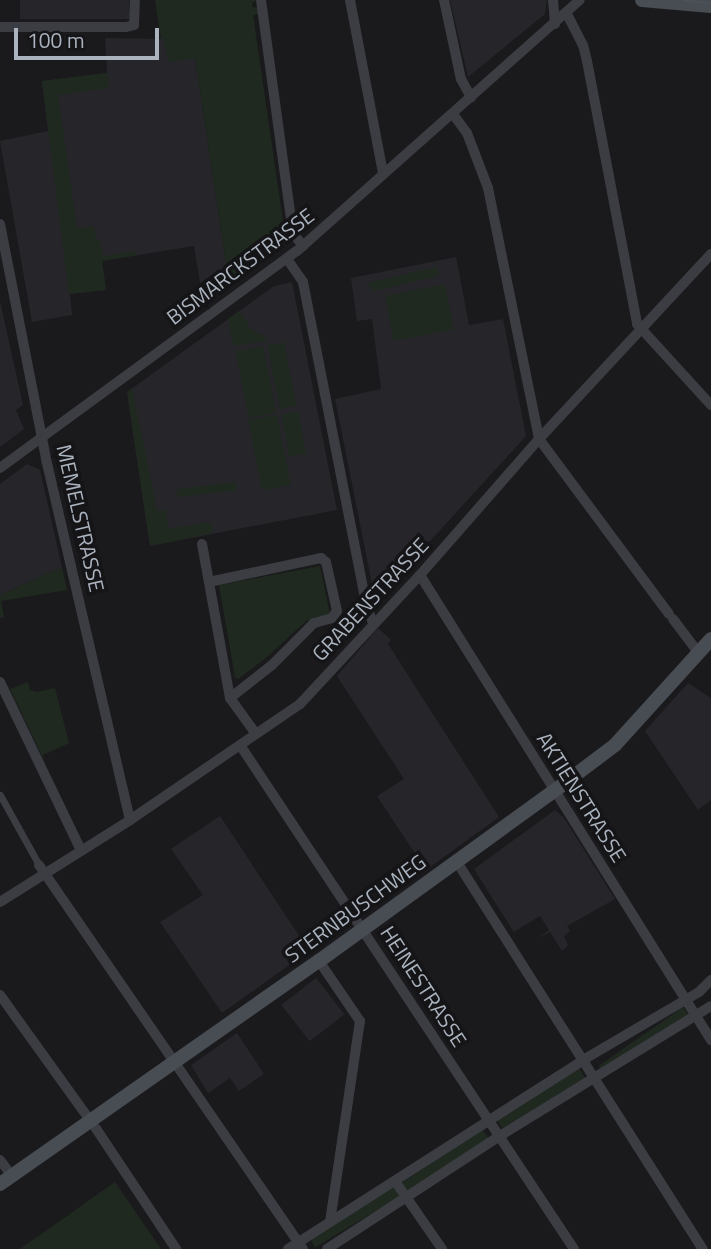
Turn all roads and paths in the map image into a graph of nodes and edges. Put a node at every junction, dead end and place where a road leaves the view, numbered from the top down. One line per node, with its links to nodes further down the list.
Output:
1 (135, 0): 10 (street)
2 (261, 0): 15 (street)
3 (350, 0): 13 (street)
4 (444, 0): 11 (street)
5 (554, 0): 9 (street)
6 (580, 0): 9 (street, BISMARCKSTRASSE)
7 (642, 0): 8 (main road)
8 (711, 6)
9 (563, 21): 11 (street, BISMARCKSTRASSE); 18 (street)
10 (0, 27)
11 (471, 97): 12 (street, BISMARCKSTRASSE)
12 (453, 114): 13 (street, BISMARCKSTRASSE); 21 (street)
13 (383, 173): 15 (street, BISMARCKSTRASSE)
14 (0, 225): 20 (street, MEMELSTRASSE)
15 (303, 246): 17 (street, BISMARCKSTRASSE)
16 (711, 254): 18 (street, GRABENSTRASSE)
17 (287, 259): 20 (street, BISMARCKSTRASSE); 26 (street)
18 (641, 331): 19 (street); 21 (street, GRABENSTRASSE)
19 (711, 405)
20 (42, 437): 22 (street, BISMARCKSTRASSE); 35 (street, MEMELSTRASSE)
21 (539, 439): 24 (street, GRABENSTRASSE); 28 (street)
22 (0, 468)
23 (202, 544): 25 (street)
24 (420, 575): 26 (street, GRABENSTRASSE); 33 (street, AKTIENSTRASSE)
25 (209, 582): 30 (street); 30 (street)
26 (373, 623): 31 (street, GRABENSTRASSE)
27 (711, 639): 28 (main road, STERNBUSCHWEG)
28 (698, 652): 33 (main road, STERNBUSCHWEG)
29 (0, 681): 36 (street)
30 (230, 698): 31 (street)
31 (256, 734): 32 (street, GRABENSTRASSE)
32 (240, 745): 35 (street, GRABENSTRASSE); 40 (street, HEINESTRASSE)
33 (555, 791): 37 (main road, STERNBUSCHWEG); 44 (street, AKTIENSTRASSE)
34 (0, 795): 38 (street)
35 (130, 820): 36 (street, GRABENSTRASSE)
36 (81, 850): 38 (street, GRABENSTRASSE)
37 (457, 862): 40 (main road, STERNBUSCHWEG); 48 (street)
38 (42, 870): 39 (street, GRABENSTRASSE); 49 (street)
39 (0, 902)
40 (363, 928): 41 (main road, STERNBUSCHWEG); 51 (street, HEINESTRASSE)
41 (319, 961): 49 (main road, STERNBUSCHWEG); 58 (street)
42 (711, 981): 44 (street)
43 (0, 995): 52 (street)
44 (686, 1000): 46 (street, AKTIENSTRASSE); 48 (street)
45 (711, 1006): 46 (street)
46 (696, 1017): 47 (street, AKTIENSTRASSE); 50 (street)
47 (711, 1040)
48 (583, 1060): 50 (street); 51 (street)
49 (175, 1062): 52 (main road, STERNBUSCHWEG); 59 (street)
50 (594, 1077): 53 (street); 65 (street)
51 (488, 1120): 53 (street, HEINESTRASSE); 56 (street)
52 (90, 1121): 55 (main road, STERNBUSCHWEG); 60 (street)
53 (498, 1136): 57 (street); 64 (street, HEINESTRASSE)
54 (0, 1160): 55 (street)
55 (6, 1180)
56 (395, 1181): 57 (street); 58 (street)
57 (406, 1198): 62 (street); 63 (street)
58 (330, 1222): 59 (street)
59 (301, 1246): 61 (street)
60 (176, 1249)
61 (288, 1249)
62 (327, 1249)
63 (442, 1249)
64 (574, 1249)
65 (703, 1249)

